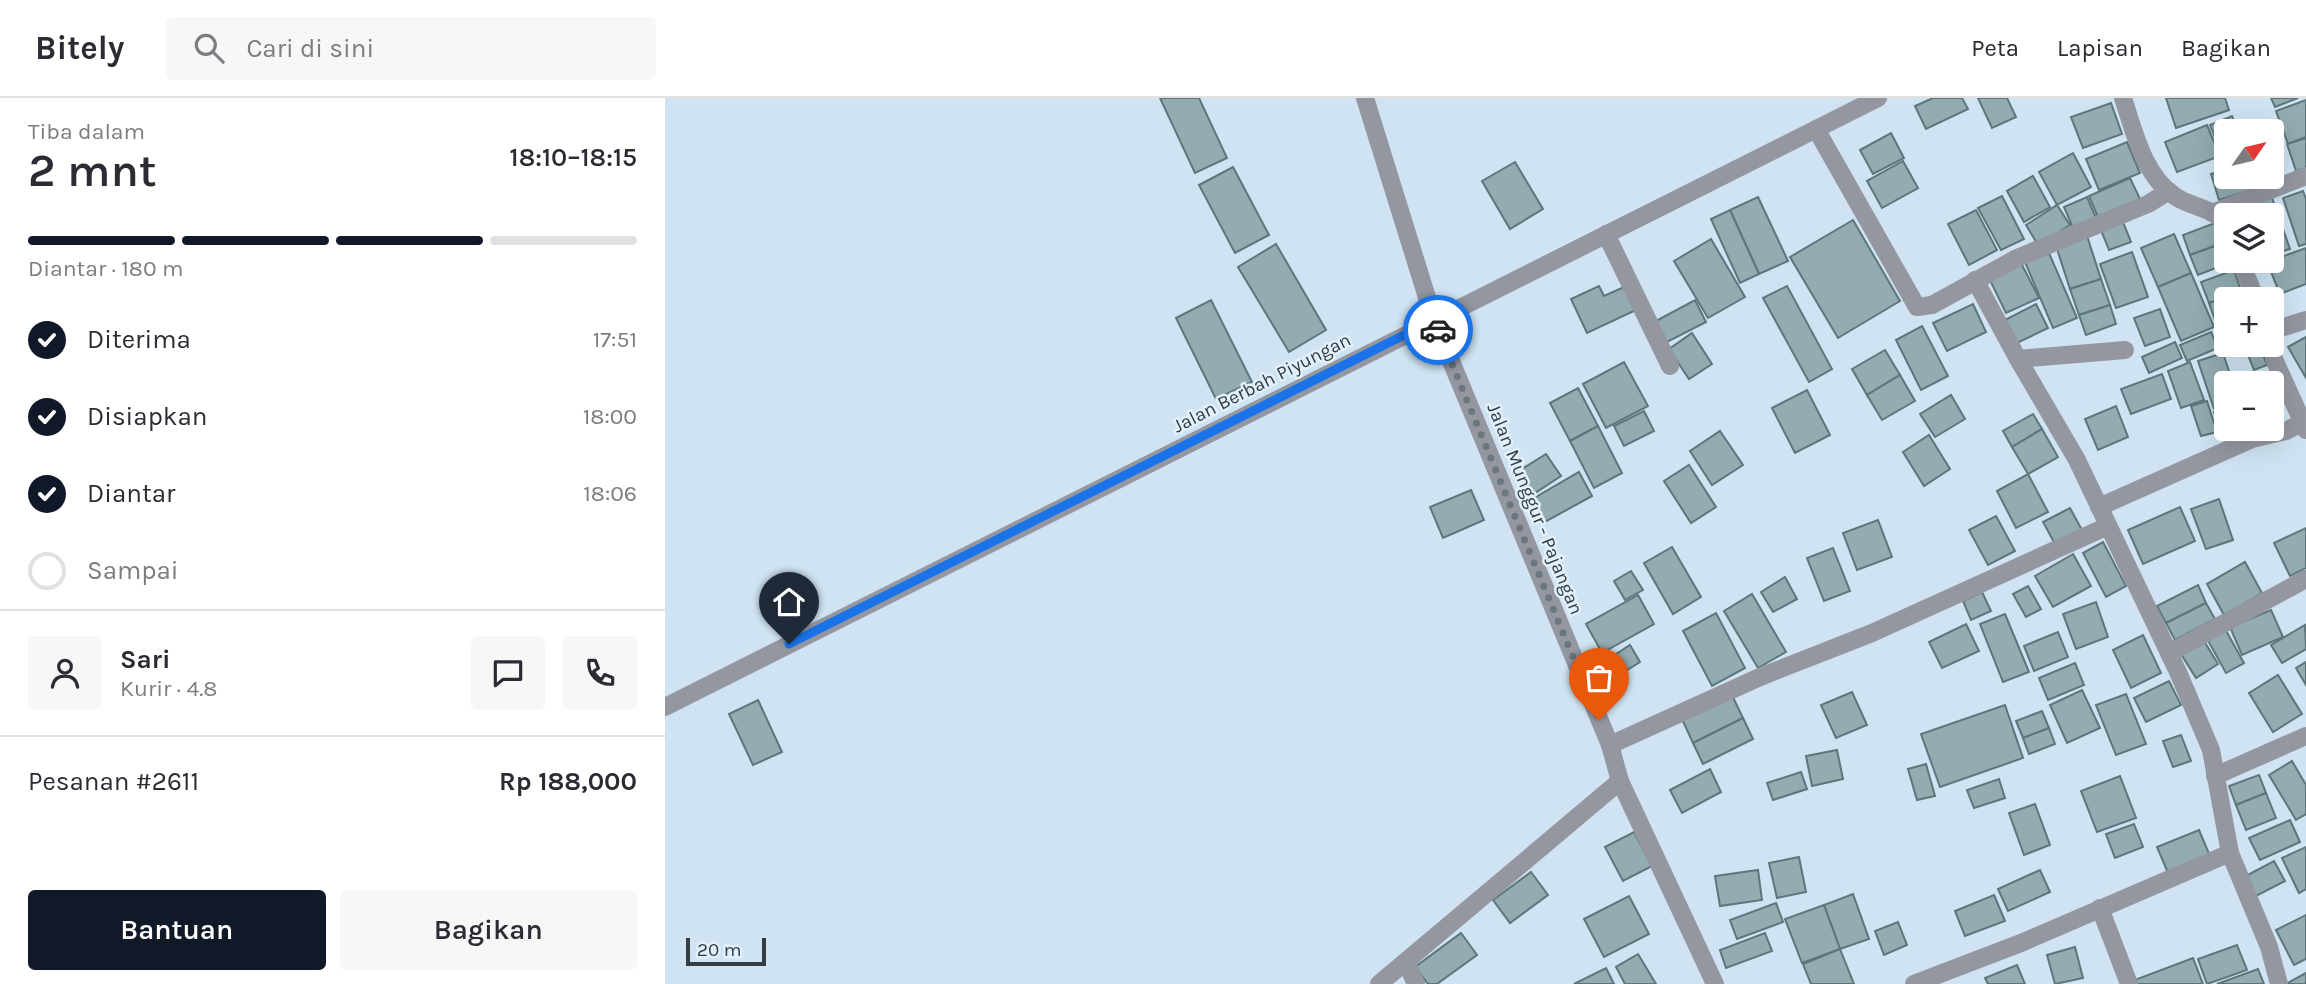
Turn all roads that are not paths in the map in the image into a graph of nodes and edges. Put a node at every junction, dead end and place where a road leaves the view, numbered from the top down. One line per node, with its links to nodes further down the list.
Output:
1 (1365, 98): 10 (street, Jalan Munggur - Pajangan)
2 (1878, 98): 4 (street, Jalan Berbah Piyungan)
3 (2123, 98): 6 (street)
4 (1816, 129): 8 (street, Jalan Berbah Piyungan); 9 (street)
5 (2306, 176): 7 (street)
6 (2169, 191): 7 (street); 9 (street)
7 (2212, 213)
8 (1605, 234): 10 (street, Jalan Berbah Piyungan); 16 (street)
9 (1975, 280): 14 (street)
10 (1434, 320): 22 (street, Jalan Berbah Piyungan); 24 (street, Jalan Munggur - Pajangan)
11 (2306, 320): 12 (street)
12 (2284, 327)
13 (2125, 350): 14 (street)
14 (2018, 359): 18 (street)
15 (2274, 359): 17 (street)
16 (1670, 366)
17 (2304, 427): 18 (street)
18 (2099, 507): 19 (street)
19 (2108, 526): 21 (street); 24 (street)
20 (2306, 579): 21 (street)
21 (2169, 653): 25 (street)
22 (665, 707)
23 (2306, 736): 25 (street)
24 (1610, 745): 26 (street, Jalan Munggur - Pajangan)
25 (2215, 776): 27 (street)
26 (1620, 781): 29 (street); 32 (street, Jalan Munggur - Pajangan)
27 (2230, 853): 28 (street); 35 (street)
28 (2100, 908): 33 (street); 34 (street)
29 (1406, 961): 30 (street); 31 (street)
30 (1379, 984)
31 (1416, 984)
32 (1715, 984)
33 (1914, 984)
34 (2129, 984)
35 (2279, 984)

